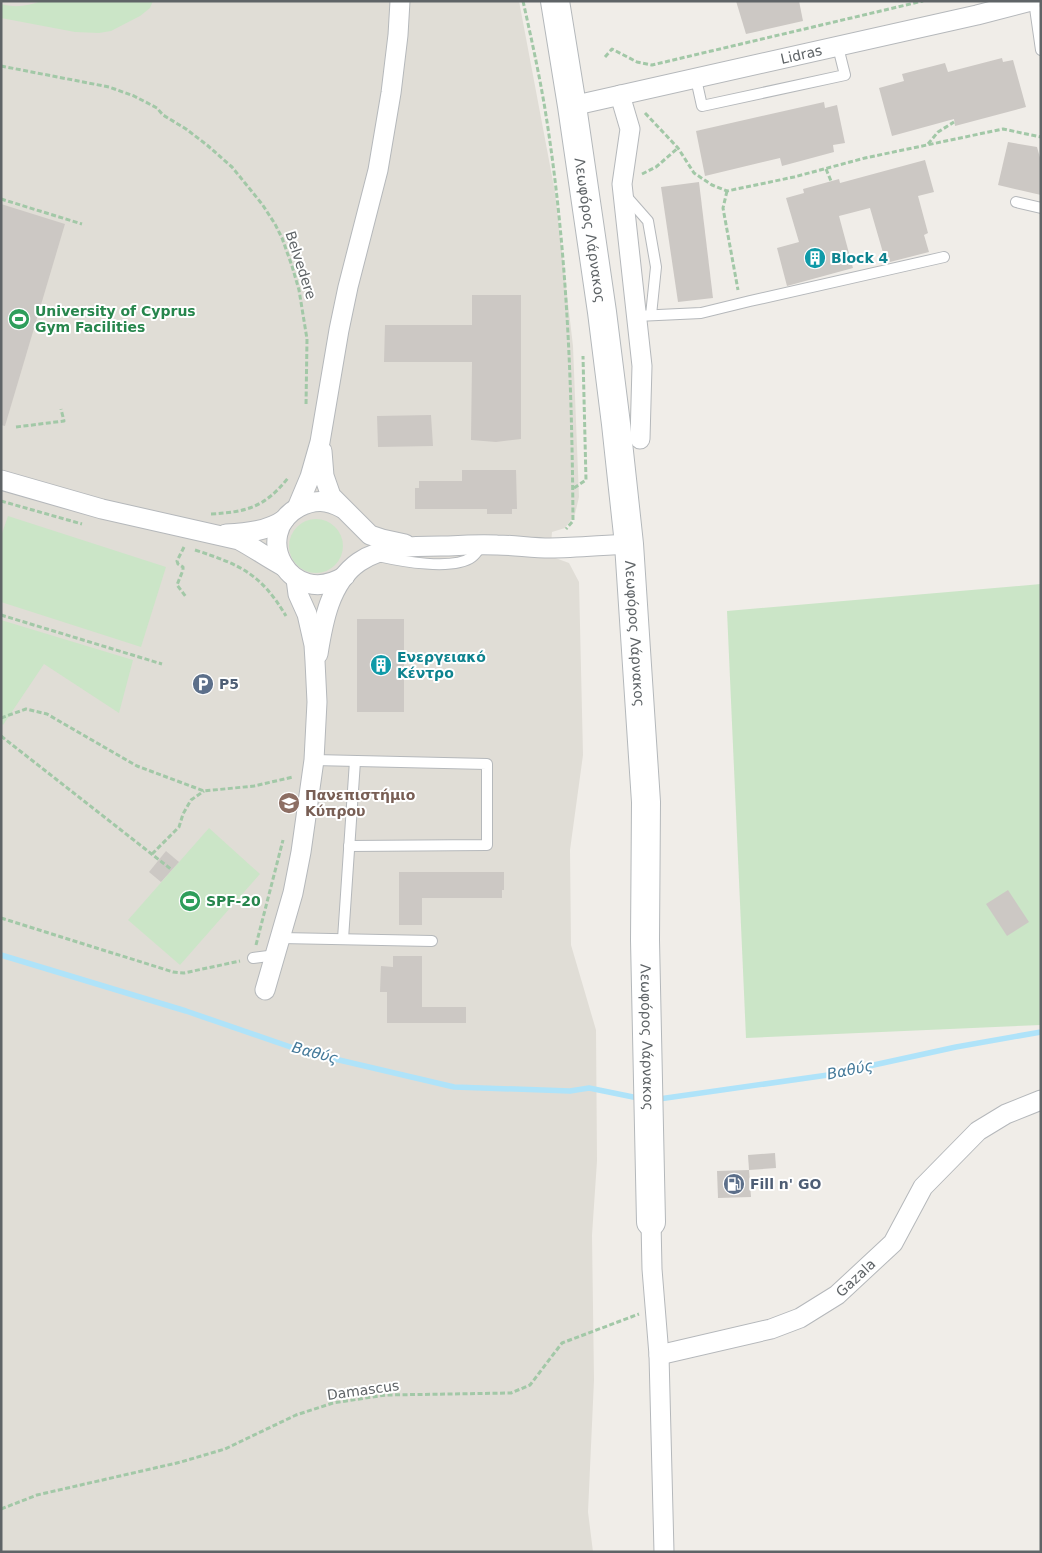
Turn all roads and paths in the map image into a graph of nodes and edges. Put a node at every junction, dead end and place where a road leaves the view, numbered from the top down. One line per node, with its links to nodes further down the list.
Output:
1 (400, 1): 32 (street)
2 (523, 1): 39 (path)
3 (555, 1): 13 (main road, Λεωφόρος Λάρνακος)
4 (923, 1): 9 (path)
5 (1032, 1): 6 (street, Lidras); 8 (lane)
6 (976, 8): 7 (street, Lidras)
7 (838, 47): 11 (street, Lidras); 11 (lane)
8 (1041, 50)
9 (605, 57)
10 (1, 66): 29 (path, Belvedere)
11 (696, 79): 12 (street, Lidras)
12 (624, 95): 13 (street, Lidras); 17 (path); 20 (street)
13 (572, 106): 40 (main road, Λεωφόρος Λάρνακος)
14 (954, 122): 16 (path)
15 (1040, 136): 16 (path)
16 (928, 144): 18 (path)
17 (678, 148): 20 (path); 21 (path)
18 (826, 168): 19 (path); 21 (path)
19 (831, 181)
20 (622, 188): 28 (street)
21 (727, 192): 27 (path)
22 (1, 198): 25 (path)
23 (1016, 202): 24 (lane)
24 (1041, 208)
25 (82, 224)
26 (944, 257): 27 (lane)
27 (740, 303): 28 (lane)
28 (644, 316): 33 (street)
29 (306, 407)
30 (61, 409): 31 (path)
31 (16, 427)
32 (322, 434): 36 (street); 37 (street)
33 (640, 439)
34 (291, 475): 38 (path)
35 (1, 480): 38 (street)
36 (291, 513): 37 (street); 38 (street); 47 (street)
37 (347, 513): 42 (street); 46 (street)
38 (204, 525): 47 (street)
39 (559, 529)
40 (629, 544): 41 (street); 72 (main road, Λεωφόρος Λάρνακος)
41 (482, 545): 42 (street); 45 (lane)
42 (426, 546): 45 (street)
43 (184, 547): 48 (path)
44 (198, 551): 50 (path)
45 (375, 555): 46 (street)
46 (350, 571): 47 (street); 52 (street)
47 (290, 572): 52 (street)
48 (186, 597)
49 (1, 615): 51 (path)
50 (289, 620)
51 (162, 664)
52 (316, 672): 55 (street)
53 (1, 718): 60 (path)
54 (1, 736): 63 (path)
55 (314, 760): 56 (lane); 68 (street)
56 (355, 761): 62 (lane); 62 (lane)
57 (294, 770): 58 (path)
58 (293, 777): 59 (path); 60 (path)
59 (292, 785)
60 (204, 791): 63 (path)
61 (284, 834): 69 (path)
62 (349, 846): 66 (lane)
63 (152, 854): 64 (path)
64 (172, 870)
65 (1, 918): 69 (path)
66 (343, 939): 67 (lane); 68 (lane)
67 (432, 941)
68 (278, 946): 69 (lane); 70 (street)
69 (252, 958)
70 (265, 990)
71 (1041, 1100): 74 (street, Gazala)
72 (652, 1222): 73 (street, Λεωφόρος Λάρνακος)
73 (655, 1308): 74 (street); 75 (path, Damascus)
74 (659, 1356): 76 (street)
75 (1, 1508)
76 (664, 1552)

